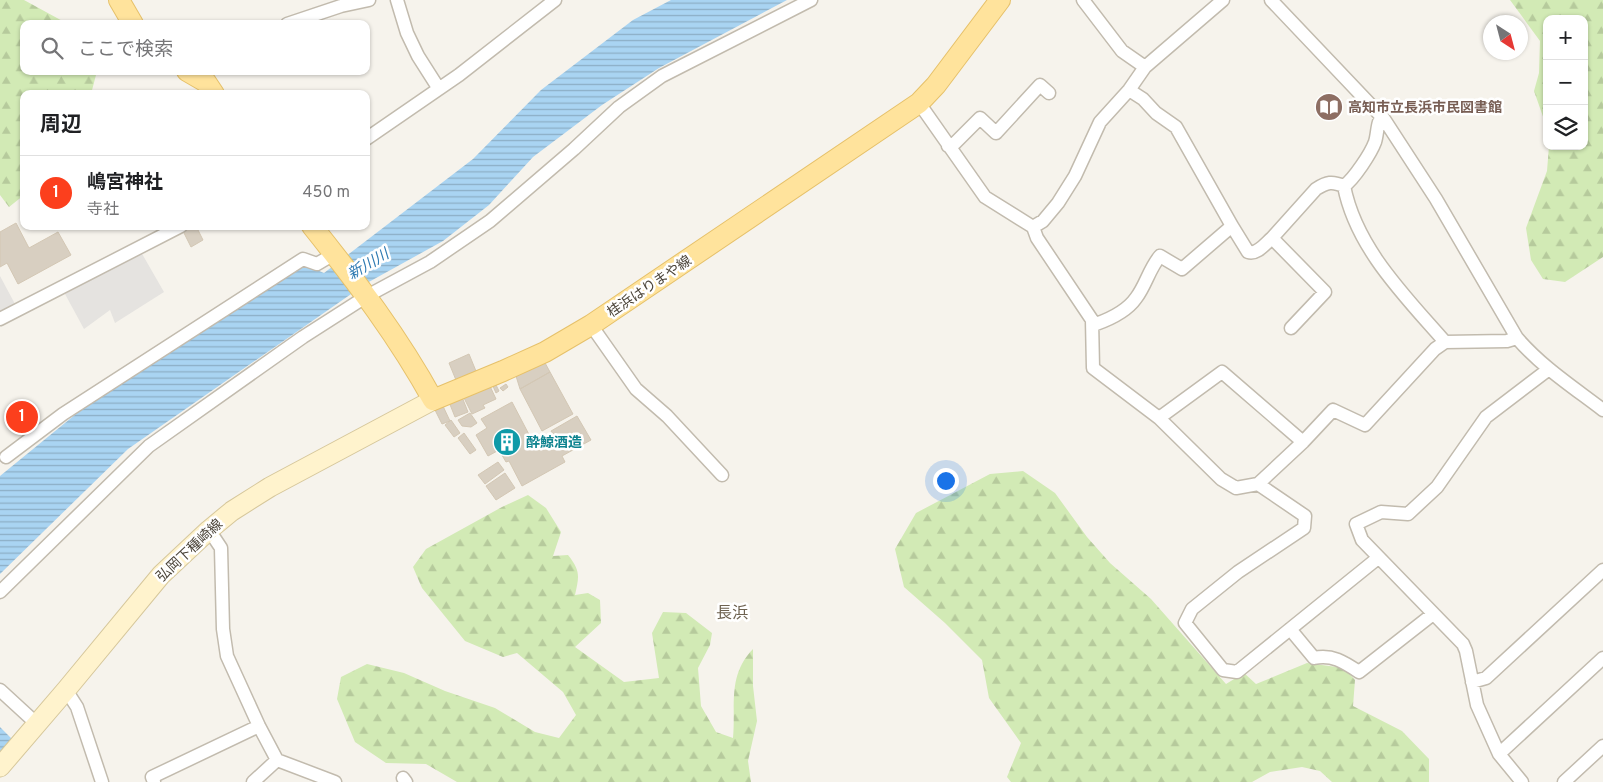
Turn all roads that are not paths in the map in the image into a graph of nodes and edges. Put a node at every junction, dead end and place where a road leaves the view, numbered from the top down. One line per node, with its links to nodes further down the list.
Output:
1 (119, 0): 10 (main road)
2 (369, 0): 11 (street)
3 (397, 0): 14 (street)
4 (555, 0): 14 (street)
5 (811, 0): 29 (street)
6 (1000, 0): 18 (main road, 桂浜はりまや線)
7 (1082, 0): 12 (street)
8 (1223, 0): 12 (street)
9 (1271, 0): 19 (street)
10 (131, 20)
11 (299, 20)
12 (1145, 67): 16 (street)
13 (194, 75): 15 (main road)
14 (439, 89): 20 (street)
15 (211, 90)
16 (1129, 90): 23 (street); 24 (street)
17 (1049, 93): 21 (street)
18 (919, 103): 21 (street); 32 (main road, 桂浜はりまや線)
19 (1384, 119): 22 (street); 34 (street)
20 (370, 136)
21 (948, 146): 24 (street)
22 (1344, 186): 27 (street); 35 (street)
23 (1232, 226): 27 (street); 31 (street)
24 (1033, 227): 31 (street)
25 (173, 230): 30 (street)
26 (315, 230): 28 (main road)
27 (1272, 238): 33 (street)
28 (337, 257): 29 (main road); 41 (street)
29 (365, 294): 37 (main road); 47 (street)
30 (0, 319)
31 (1092, 320): 39 (street)
32 (591, 325): 37 (main road, 桂浜はりまや線); 42 (street)
33 (1291, 328)
34 (1517, 338): 35 (street); 36 (street)
35 (1445, 342): 40 (street)
36 (1549, 369): 38 (street); 45 (street)
37 (433, 400): 44 (main road, 弘岡下種崎線)
38 (1603, 410)
39 (1159, 418): 40 (street); 43 (street)
40 (1303, 442): 43 (street)
41 (6, 458)
42 (722, 475)
43 (1258, 484): 49 (street)
44 (209, 530): 53 (main road, 弘岡下種崎線); 55 (street)
45 (1378, 558): 48 (street); 49 (street)
46 (1603, 570): 51 (street)
47 (0, 592)
48 (1433, 614): 49 (street); 51 (street)
49 (1290, 629)
50 (1603, 658): 57 (street)
51 (1472, 682): 57 (street)
52 (0, 690): 54 (street)
53 (66, 690): 54 (main road, 弘岡下種崎線); 60 (street)
54 (37, 724): 59 (main road, 弘岡下種崎線)
55 (259, 726): 58 (street); 61 (street)
56 (1603, 746): 65 (street)
57 (1499, 754): 64 (street)
58 (277, 760): 62 (street); 63 (street)
59 (0, 766)
60 (102, 782)
61 (154, 782)
62 (253, 782)
63 (334, 782)
64 (1522, 782)
65 (1564, 782)

